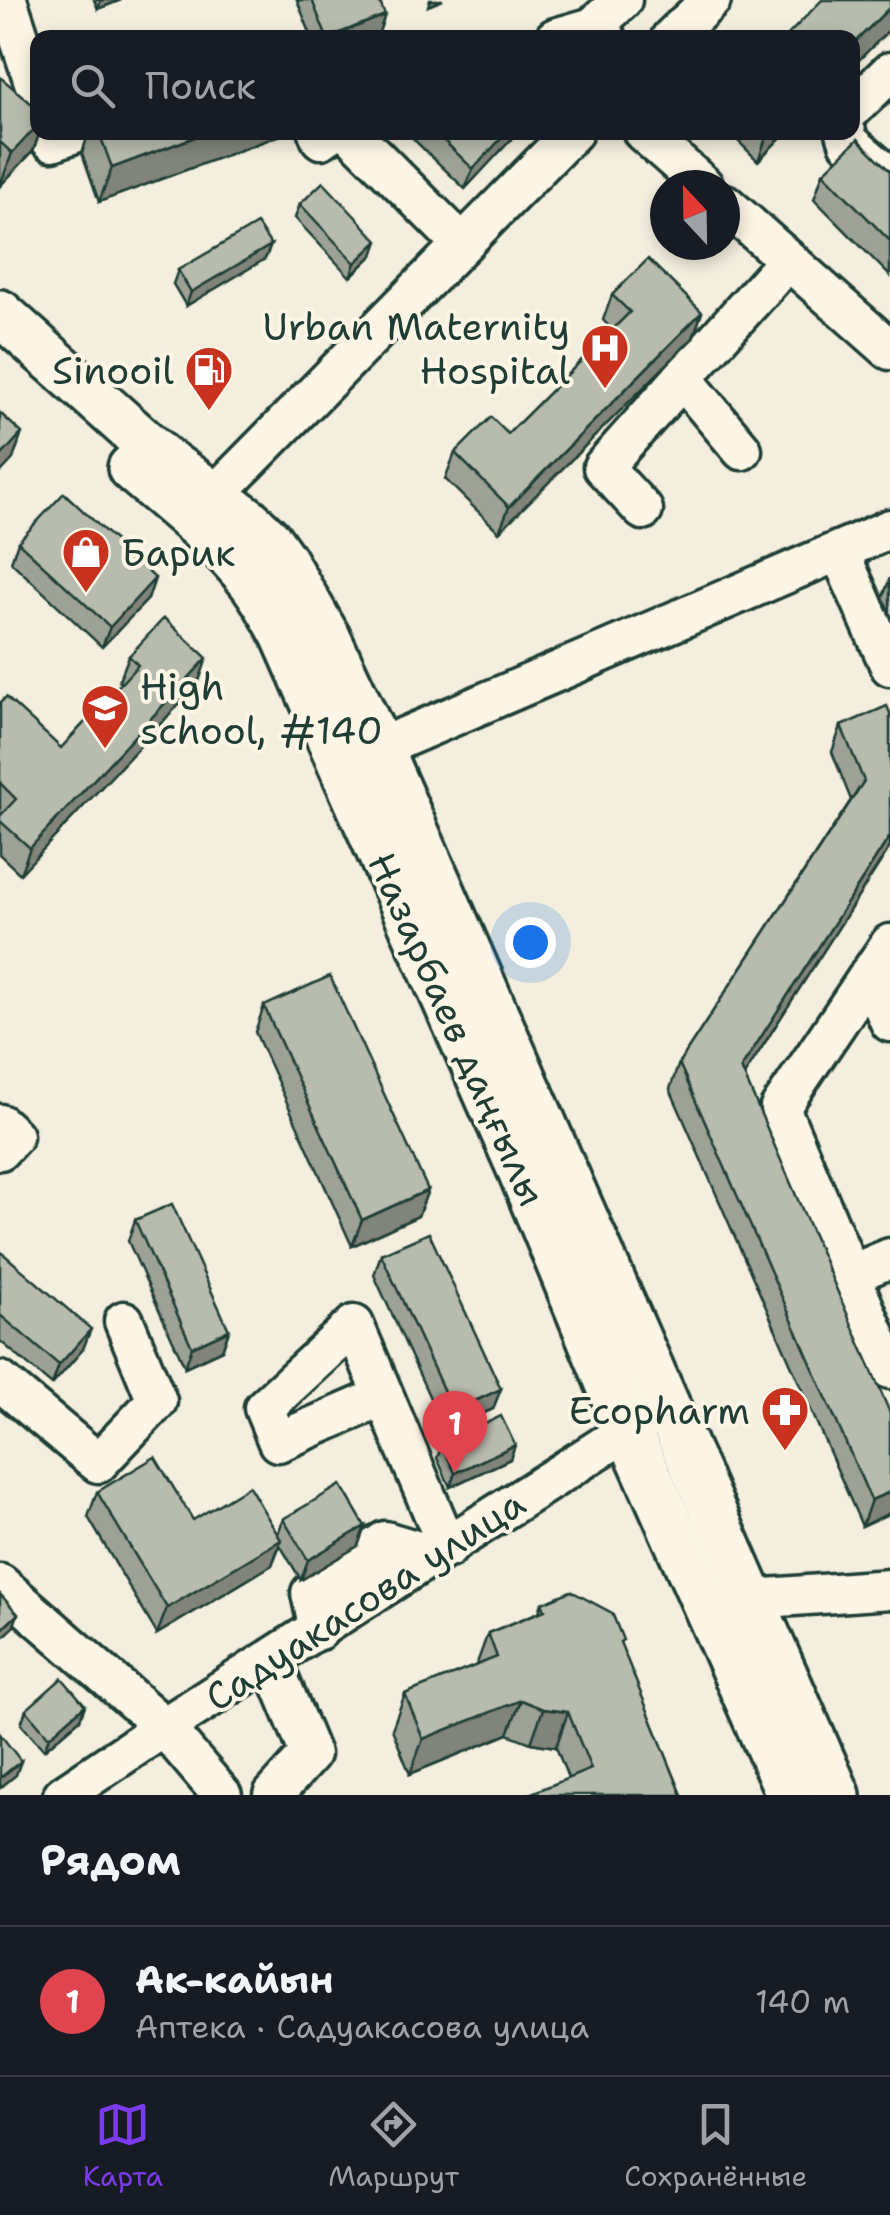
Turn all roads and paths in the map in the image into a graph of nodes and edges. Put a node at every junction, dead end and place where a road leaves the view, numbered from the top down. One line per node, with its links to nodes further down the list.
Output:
1 (7, 0): 6 (street)
2 (622, 0): 4 (street)
3 (711, 0): 5 (street)
4 (601, 30)
5 (679, 30)
6 (30, 70)
7 (890, 72): 9 (street)
8 (0, 93): 10 (street)
9 (860, 101)
10 (30, 116)
11 (358, 140): 18 (street)
12 (565, 140): 18 (street)
13 (653, 140): 15 (street)
14 (848, 140): 16 (street)
15 (686, 170)
16 (890, 177)
17 (740, 217): 19 (street)
18 (462, 244): 25 (street)
19 (788, 260): 22 (street); 23 (street)
20 (0, 313): 25 (main road)
21 (0, 350): 25 (main road, Назарбаев даңғылы)
22 (890, 350)
23 (682, 378): 24 (street); 26 (street)
24 (742, 450)
25 (202, 508): 30 (main road, Назарбаев даңғылы); 42 (main road, Назарбаев даңғылы)
26 (643, 510)
27 (890, 529): 28 (street)
28 (839, 551): 29 (street); 30 (street)
29 (890, 666)
30 (379, 748): 41 (main road, Назарбаев даңғылы)
31 (879, 959): 32 (street); 36 (street)
32 (890, 1022)
33 (0, 1124): 34 (street)
34 (0, 1150)
35 (890, 1258): 36 (street)
36 (850, 1275): 38 (street)
37 (124, 1321): 39 (street)
38 (890, 1368)
39 (0, 1381)
40 (384, 1396): 43 (street)
41 (668, 1407): 42 (street, Садуакасова улица); 46 (main road, Назарбаев даңғылы)
42 (628, 1430): 43 (street, Садуакасова улица); 52 (main road, Назарбаев даңғылы)
43 (441, 1552): 47 (street, Садуакасова улица)
44 (0, 1584): 48 (street)
45 (890, 1589): 46 (street)
46 (752, 1599): 53 (main road, Назарбаев даңғылы)
47 (271, 1660): 48 (street, Садуакасова улица); 51 (street)
48 (164, 1727): 49 (street, Садуакасова улица); 50 (street)
49 (63, 1795)
50 (222, 1795)
51 (273, 1795)
52 (790, 1795)
53 (837, 1795)

